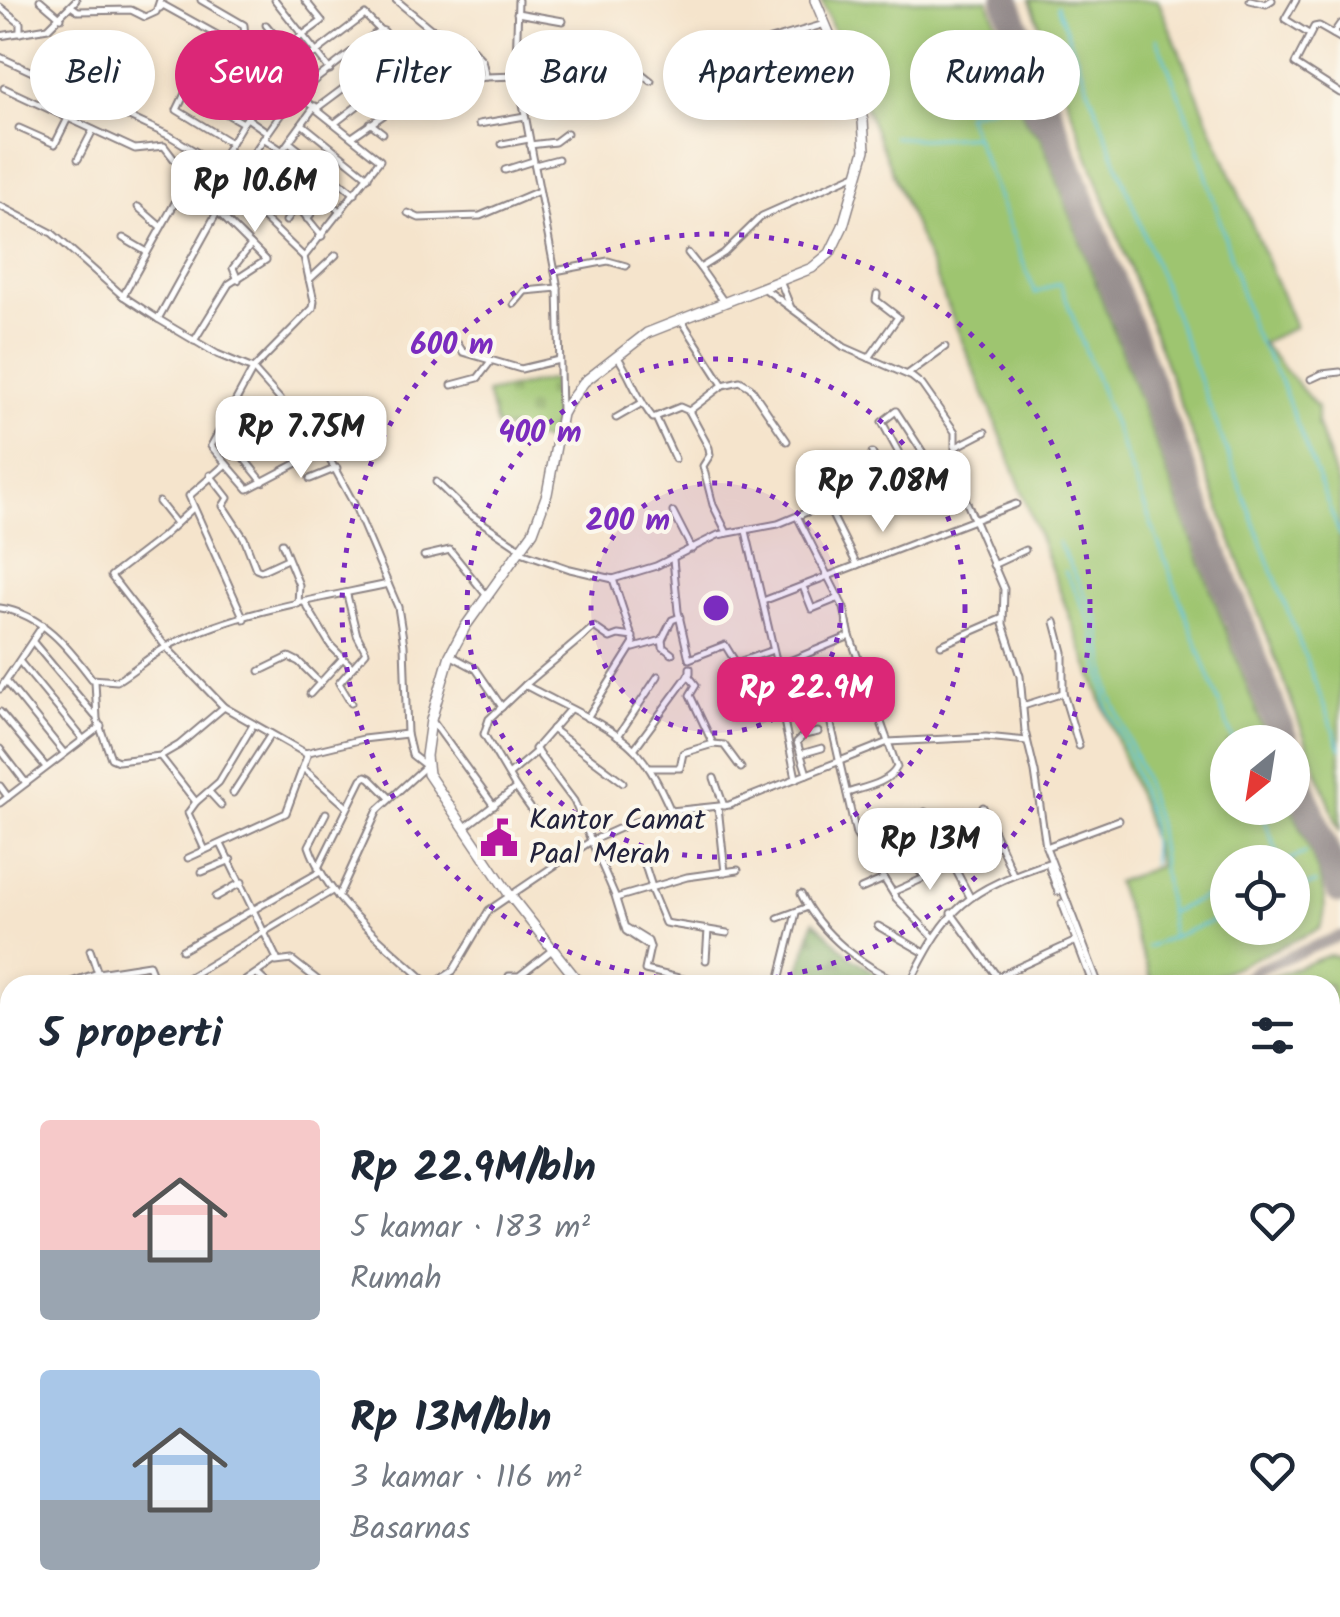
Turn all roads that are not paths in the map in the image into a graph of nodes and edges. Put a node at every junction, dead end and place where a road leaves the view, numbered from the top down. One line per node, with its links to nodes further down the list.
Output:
1 (40, 0): 15 (street)
2 (200, 0): 21 (street)
3 (275, 0): 23 (street)
4 (396, 0): 42 (street)
5 (518, 0): 14 (street)
6 (815, 0): 18 (highway)
7 (1250, 0): 8 (street)
8 (1272, 0)
9 (1296, 0): 30 (street)
10 (309, 1): 24 (street)
11 (74, 3): 12 (street); 15 (street)
12 (160, 4): 20 (street)
13 (0, 7): 29 (street)
14 (517, 14): 16 (street); 27 (street)
15 (61, 18): 29 (street)
16 (563, 21)
17 (266, 24): 22 (street)
18 (825, 24): 28 (street); 85 (highway)
19 (1340, 24): 33 (street)
20 (207, 30)
21 (244, 30)
22 (271, 30)
23 (300, 30)
24 (310, 30)
25 (345, 30): 26 (street)
26 (380, 30)
27 (517, 30)
28 (804, 30)
29 (20, 34): 32 (street)
30 (1310, 34): 33 (street); 46 (street)
31 (339, 35): 34 (street)
32 (0, 36)
33 (1337, 36)
34 (319, 50)
35 (319, 56): 38 (street)
36 (0, 57): 39 (street)
37 (339, 63): 38 (street)
38 (330, 70): 43 (street)
39 (30, 71)
40 (643, 75): 44 (street)
41 (505, 76): 42 (street)
42 (486, 77)
43 (319, 78)
44 (651, 81)
45 (4, 88): 47 (street)
46 (1340, 92)
47 (30, 100)
48 (319, 110): 60 (street)
49 (505, 119): 63 (street)
50 (67, 120): 64 (street)
51 (72, 120): 65 (street)
52 (135, 120): 69 (street)
53 (193, 120): 73 (street)
54 (245, 120): 68 (street); 73 (street)
55 (277, 120): 68 (street)
56 (306, 120): 62 (street)
57 (340, 120): 60 (street)
58 (374, 120): 61 (street)
59 (526, 120): 72 (street)
60 (336, 123): 70 (street)
61 (370, 123): 67 (street); 70 (street)
62 (302, 124): 71 (street); 88 (street)
63 (479, 124)
64 (19, 128)
65 (92, 130): 75 (street); 78 (street)
66 (567, 133): 72 (street)
67 (383, 134)
68 (265, 135): 76 (street); 80 (street)
69 (170, 136): 75 (street); 82 (street)
70 (352, 137): 88 (street)
71 (289, 142): 76 (street); 77 (street)
72 (530, 142): 74 (street); 81 (street)
73 (230, 143): 82 (street)
74 (502, 144)
75 (164, 146): 86 (street)
76 (282, 150): 84 (street)
77 (311, 158): 87 (street); 93 (street)
78 (78, 159)
79 (558, 159): 81 (street)
80 (246, 162): 84 (street); 92 (street)
81 (534, 163): 83 (street); 91 (street)
82 (216, 164): 89 (street)
83 (506, 170)
84 (266, 173): 90 (street)
85 (859, 173): 115 (street); 119 (highway)
86 (191, 174): 89 (street); 104 (street)
87 (298, 177): 90 (street); 94 (street)
88 (368, 177): 93 (street)
89 (207, 183): 92 (street)
90 (285, 189): 95 (street); 98 (street)
91 (540, 190): 101 (street); 116 (street)
92 (229, 191): 99 (street); 112 (street)
93 (354, 194): 100 (street)
94 (324, 198): 100 (street); 102 (street)
95 (272, 204)
96 (0, 206): 123 (street)
97 (138, 206): 104 (street)
98 (296, 207): 102 (street); 103 (street)
99 (217, 211): 107 (street); 127 (street)
100 (342, 212): 105 (street)
101 (408, 213)
102 (308, 219): 105 (street)
103 (286, 220)
104 (161, 226): 108 (street)
105 (322, 236): 112 (street)
106 (123, 238): 108 (street)
107 (252, 245): 113 (street); 117 (street)
108 (147, 252): 123 (street)
109 (688, 253): 115 (street)
110 (274, 254): 113 (street)
111 (336, 255): 118 (street)
112 (304, 257): 118 (street)
113 (266, 260): 117 (street)
114 (626, 266): 116 (street)
115 (700, 268): 124 (street)
116 (555, 271): 120 (street)
117 (238, 280): 130 (street)
118 (309, 280): 136 (street)
119 (780, 281): 121 (highway); 126 (street)
120 (558, 288): 125 (street); 135 (street)
121 (764, 288): 124 (highway); 126 (street)
122 (877, 294): 133 (street)
123 (123, 296): 127 (street)
124 (724, 302): 128 (highway)
125 (514, 304)
126 (793, 310): 133 (street)
127 (158, 318): 130 (street)
128 (680, 319): 132 (highway); 141 (street)
129 (454, 338): 134 (street)
130 (194, 341): 136 (street)
131 (945, 347): 138 (street)
132 (616, 356): 142 (street); 144 (highway)
133 (869, 358): 138 (street)
134 (491, 360): 135 (street); 140 (street)
135 (558, 360): 144 (street)
136 (254, 369): 147 (street); 151 (street)
137 (1340, 372): 139 (street)
138 (908, 374): 150 (street)
139 (1310, 379)
140 (452, 385)
141 (723, 385): 143 (street); 149 (street)
142 (642, 403): 145 (street); 146 (street)
143 (689, 411): 146 (street); 173 (street)
144 (562, 414): 177 (highway)
145 (616, 418)
146 (656, 418): 154 (street)
147 (220, 429): 156 (street); 162 (street)
148 (985, 432): 150 (street)
149 (788, 441)
150 (956, 447): 153 (street)
151 (324, 449): 157 (street); 162 (street)
152 (872, 453): 161 (street)
153 (954, 457): 155 (street); 170 (street)
154 (675, 459)
155 (929, 462): 158 (street); 158 (street)
156 (226, 464): 159 (street); 162 (street)
157 (337, 468): 160 (street); 185 (street)
158 (908, 470): 161 (street)
159 (210, 475): 167 (street); 179 (street)
160 (310, 478)
161 (886, 479): 165 (street)
162 (263, 482)
163 (436, 482): 177 (street)
164 (159, 502): 171 (street)
165 (826, 504): 169 (street); 181 (street)
166 (1016, 504): 170 (street)
167 (193, 508): 171 (street); 195 (street)
168 (674, 512): 175 (street)
169 (798, 517): 172 (street); 183 (street)
170 (974, 520): 181 (street); 182 (street)
171 (175, 522): 203 (street)
172 (746, 531): 173 (street); 190 (street)
173 (727, 533): 175 (street)
174 (282, 542): 179 (street)
175 (692, 549): 180 (street)
176 (1026, 550): 182 (street)
177 (522, 551): 184 (street); 188 (highway)
178 (424, 556): 188 (street)
179 (287, 558): 191 (street)
180 (673, 558): 184 (street); 193 (street)
181 (856, 565): 183 (street)
182 (993, 565): 194 (street)
183 (829, 576): 186 (street); 189 (street)
184 (613, 578): 199 (street)
185 (388, 584): 187 (street); 241 (street)
186 (804, 588): 189 (street); 190 (street)
187 (346, 594): 191 (street); 212 (street)
188 (487, 596): 206 (highway)
189 (839, 598): 198 (street)
190 (763, 601): 205 (street)
191 (302, 603): 195 (street); 208 (street)
192 (0, 608): 197 (street)
193 (680, 617): 200 (street); 210 (street)
194 (1003, 618): 202 (street); 229 (street)
195 (244, 619): 203 (street)
196 (1055, 622): 224 (street)
197 (43, 626): 201 (street); 218 (street)
198 (850, 636): 211 (street); 245 (street)
199 (634, 637): 204 (street); 220 (street)
200 (662, 640): 204 (street); 207 (street)
201 (32, 642): 209 (street); 236 (street)
202 (941, 645)
203 (166, 648): 218 (street); 230 (street)
204 (634, 648): 234 (street)
205 (773, 650): 210 (street); 211 (street)
206 (450, 654): 228 (street); 235 (highway)
207 (672, 654)
208 (342, 659): 212 (street); 219 (street)
209 (20, 662): 217 (street); 243 (street)
210 (736, 663): 225 (street)
211 (780, 665): 215 (street)
212 (351, 666): 226 (street)
213 (260, 671): 219 (street)
214 (658, 676): 242 (street)
215 (790, 676): 222 (street); 225 (street)
216 (825, 677): 222 (street)
217 (6, 681): 221 (street); 252 (street)
218 (95, 681): 236 (street)
219 (320, 684): 223 (street)
220 (525, 685): 228 (street); 232 (street)
221 (0, 689)
222 (805, 692): 231 (street)
223 (310, 694)
224 (1062, 694): 229 (street); 247 (street)
225 (752, 696): 227 (street)
226 (351, 703)
227 (741, 704)
228 (502, 706): 262 (street)
229 (1023, 706): 244 (street)
230 (224, 707): 237 (street); 255 (street)
231 (821, 709): 256 (street); 265 (street)
232 (568, 710): 234 (street); 238 (street)
233 (0, 712): 258 (street)
234 (586, 719): 242 (street)
235 (431, 720): 257 (highway); 278 (street)
236 (99, 722): 243 (street); 255 (street)
237 (253, 725): 240 (street); 270 (street)
238 (552, 730): 251 (street); 266 (street)
239 (818, 732): 254 (street)
240 (271, 734): 253 (street); 272 (street)
241 (407, 734): 253 (street); 257 (street)
242 (618, 736): 250 (street)
243 (83, 739): 252 (street)
244 (1027, 741): 245 (street); 291 (street)
245 (888, 742): 256 (street); 271 (street)
246 (713, 744): 250 (street); 260 (street); 261 (street)
247 (1079, 746)
248 (822, 748): 254 (street)
249 (0, 749): 267 (street)
250 (634, 749): 260 (street)
251 (537, 752): 262 (street); 288 (street)
252 (64, 753): 258 (street)
253 (305, 753): 259 (street)
254 (800, 754): 263 (street)
255 (160, 756): 275 (street)
256 (841, 760): 263 (street); 271 (street)
257 (426, 766): 274 (street); 287 (highway)
258 (46, 768): 267 (street)
259 (303, 768): 280 (street); 289 (street)
260 (649, 768): 282 (street)
261 (740, 768)
262 (510, 774): 269 (street)
263 (806, 774): 265 (street)
264 (714, 778): 279 (street)
265 (796, 778): 279 (street)
266 (623, 782)
267 (26, 783): 273 (street)
268 (0, 786): 273 (street)
269 (516, 788): 278 (street); 285 (street)
270 (210, 793): 275 (street); 277 (street)
271 (847, 793): 305 (street)
272 (234, 794)
273 (8, 797): 276 (street)
274 (389, 797): 280 (street); 313 (street)
275 (196, 802): 292 (street)
276 (0, 804)
277 (221, 806)
278 (494, 806): 287 (street)
279 (721, 806): 282 (street); 302 (street)
280 (347, 807): 299 (street)
281 (983, 807): 290 (street)
282 (671, 811): 288 (street)
283 (924, 812): 298 (street)
284 (326, 813): 299 (street)
285 (534, 813)
286 (1119, 820): 291 (street)
287 (464, 828): 311 (highway)
288 (591, 840): 311 (street); 316 (street)
289 (221, 844): 292 (street); 296 (street)
290 (1000, 844): 298 (street); 303 (street)
291 (1046, 846): 297 (street)
292 (205, 850): 295 (street)
293 (900, 850): 304 (street)
294 (641, 853): 307 (street)
295 (188, 858)
296 (231, 860): 301 (street); 306 (street)
297 (1050, 862): 303 (street); 327 (street); 350 (street)
298 (952, 865): 304 (street); 314 (street)
299 (319, 870): 309 (street); 318 (street)
300 (738, 870): 302 (street)
301 (202, 872)
302 (725, 872): 307 (street)
303 (1013, 874): 314 (street)
304 (924, 876): 310 (street)
305 (884, 879): 308 (street); 310 (street)
306 (242, 882): 315 (street); 318 (street)
307 (651, 887): 316 (street); 323 (street)
308 (861, 889)
309 (333, 890): 313 (street); 324 (street)
310 (892, 892): 326 (street)
311 (509, 894): 328 (highway); 341 (street)
312 (801, 894): 317 (street)
313 (338, 897): 340 (street)
314 (970, 897): 320 (street)
315 (216, 898)
316 (616, 898): 344 (street)
317 (808, 906): 319 (street); 346 (street)
318 (252, 909): 324 (street); 330 (street)
319 (796, 913): 321 (street); 345 (street)
320 (950, 913): 326 (street); 348 (street)
321 (778, 918)
322 (878, 926): 331 (street)
323 (708, 930): 325 (street); 332 (street)
324 (264, 934): 333 (street); 338 (street)
325 (727, 934)
326 (933, 936): 331 (street)
327 (1076, 942): 349 (street); 351 (street)
328 (554, 948): 342 (street); 343 (highway)
329 (90, 950): 334 (street)
330 (182, 950)
331 (926, 953): 347 (street)
332 (706, 960)
333 (276, 962): 335 (street); 339 (street)
334 (98, 973): 336 (street); 337 (street)
335 (257, 974)
336 (92, 975)
337 (153, 975)
338 (193, 975)
339 (311, 975)
340 (420, 975)
341 (447, 975)
342 (519, 975)
343 (574, 975)
344 (664, 975)
345 (780, 975)
346 (888, 975)
347 (913, 975)
348 (995, 975)
349 (998, 975)
350 (1092, 975)
351 (1092, 975)

